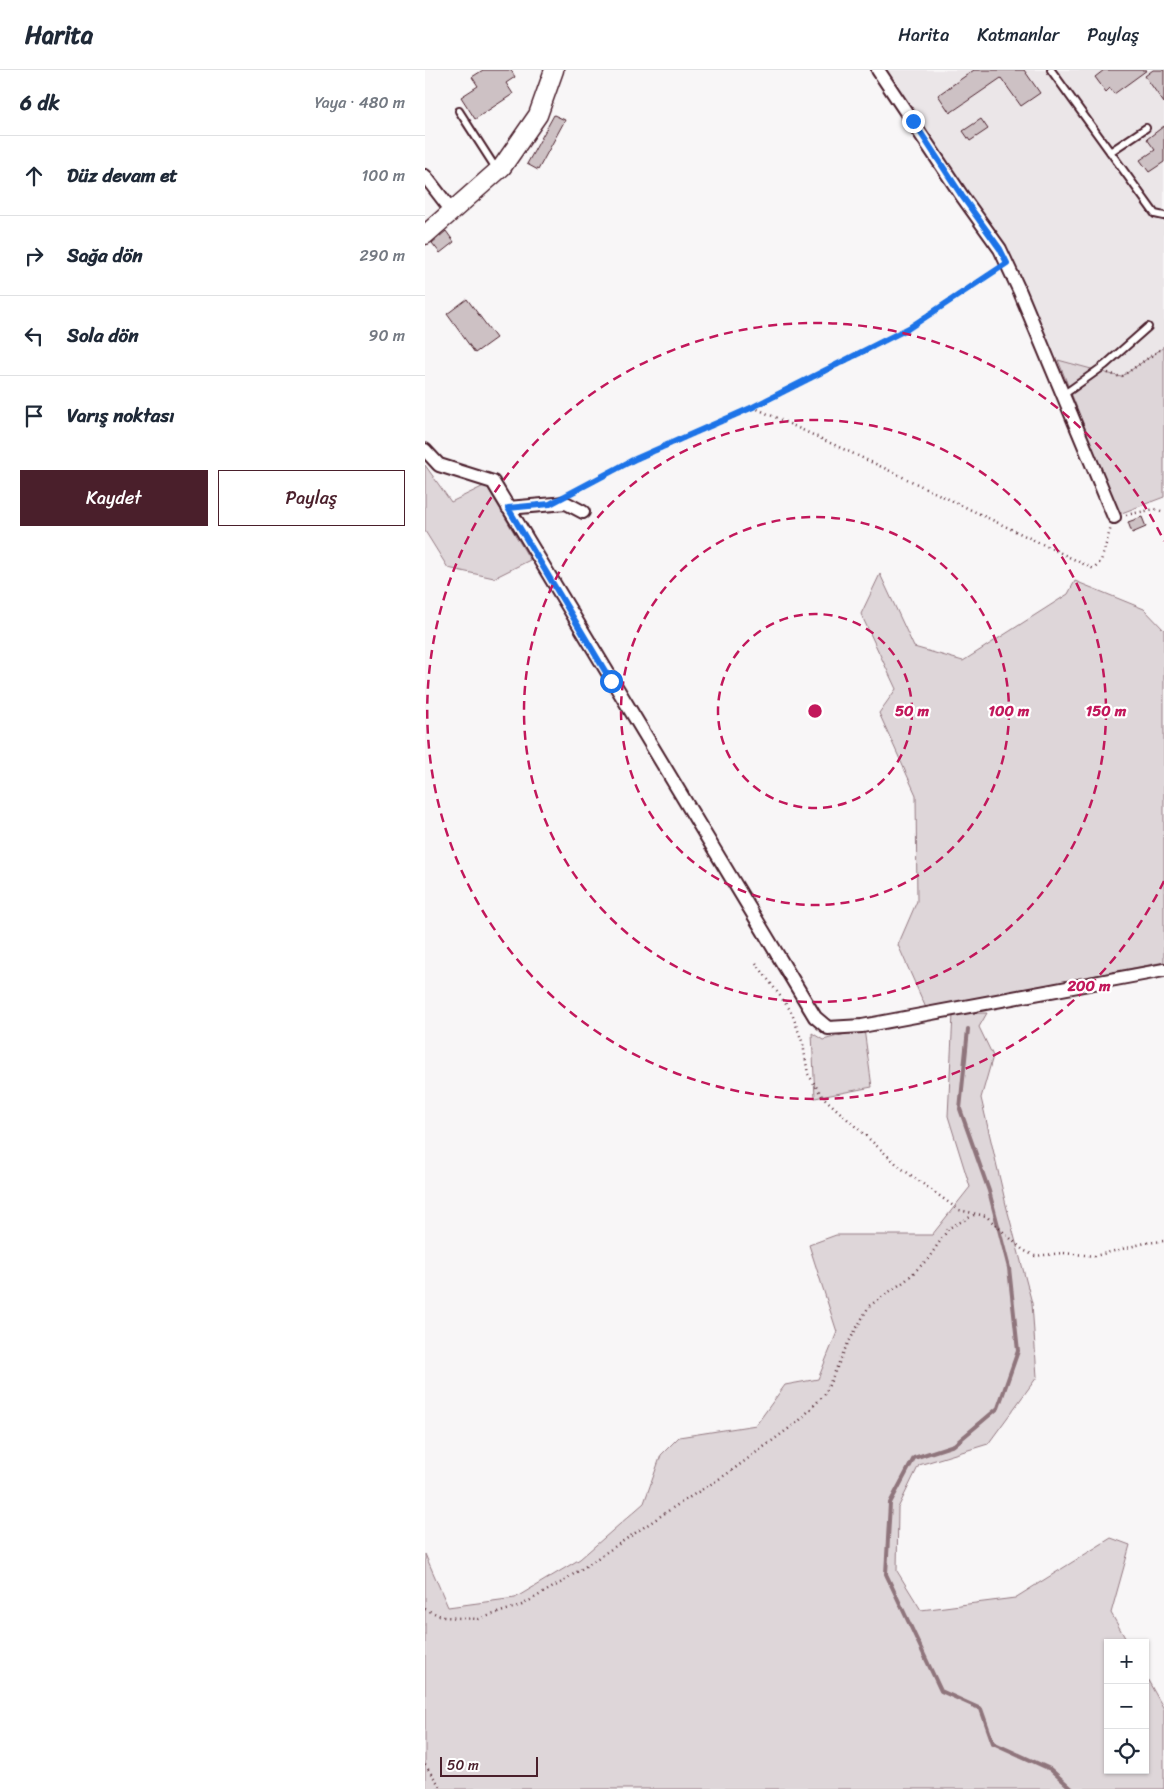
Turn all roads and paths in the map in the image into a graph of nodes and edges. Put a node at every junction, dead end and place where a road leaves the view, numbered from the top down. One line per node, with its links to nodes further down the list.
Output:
1 (554, 70): 7 (street)
2 (878, 70): 12 (street)
3 (1051, 70): 6 (lane)
4 (459, 111): 7 (lane)
5 (1146, 128): 6 (lane)
6 (1110, 152): 10 (lane)
7 (498, 171): 9 (street)
8 (425, 176): 9 (street)
9 (452, 211): 11 (street)
10 (1164, 216)
11 (425, 235)
12 (1007, 263): 16 (street); 17 (path)
13 (1148, 327): 15 (lane)
14 (1164, 347): 15 (path)
15 (1097, 370): 16 (lane)
16 (1063, 395): 23 (street)
17 (753, 407): 19 (path); 23 (path)
18 (425, 450): 20 (street)
19 (550, 504): 20 (street); 21 (street)
20 (508, 508): 25 (street)
21 (583, 512)
22 (1164, 512): 23 (path)
23 (1114, 517)
24 (756, 963): 26 (path)
25 (1164, 970)
26 (976, 1214): 27 (path); 28 (path)
27 (1164, 1241)
28 (425, 1608)
29 (425, 1765): 30 (path)
30 (442, 1789)

